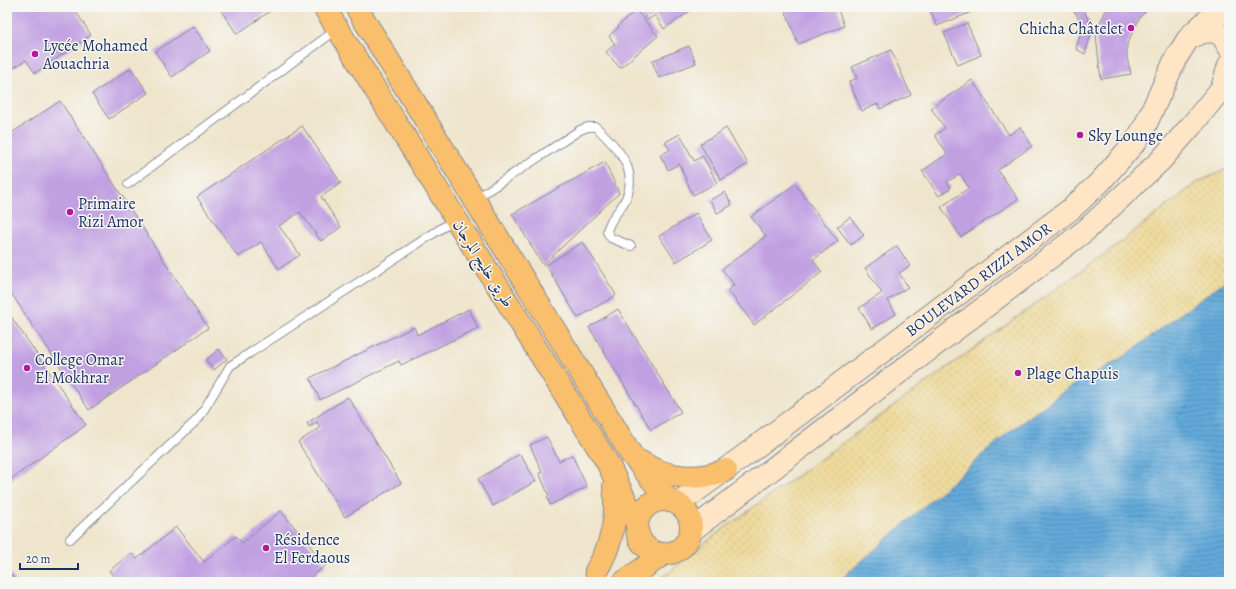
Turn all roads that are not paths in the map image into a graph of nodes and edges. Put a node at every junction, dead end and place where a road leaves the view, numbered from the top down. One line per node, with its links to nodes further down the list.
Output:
1 (324, 7): 4 (main road, طريق خليج المرجان)
2 (356, 7): 10 (main road, طريق خليج المرجان)
3 (1216, 13): 5 (main road, BOULEVARD RIZZI AMOR)
4 (338, 29): 9 (lane); 11 (main road, طريق خليج المرجان)
5 (1188, 38): 6 (main road); 15 (main road, BOULEVARD RIZZI AMOR)
6 (1229, 47)
7 (1229, 65): 8 (main road, BOULEVARD RIZZI AMOR)
8 (1226, 85): 18 (main road, BOULEVARD RIZZI AMOR)
9 (128, 184)
10 (474, 200): 12 (lane); 13 (main road, طريق خليج المرجان)
11 (456, 218): 14 (main road, طريق خليج المرجان); 19 (lane)
12 (631, 246)
13 (631, 454): 15 (main road); 16 (main road, طريق خليج المرجان)
14 (607, 462): 17 (main road, طريق خليج المرجان); 21 (main road)
15 (726, 470): 16 (main road, BOULEVARD RIZZI AMOR)
16 (674, 503): 17 (main road); 18 (main road)
17 (637, 528): 20 (main road); 21 (main road)
18 (691, 531): 20 (main road)
19 (70, 539)
20 (662, 555): 22 (main road)
21 (589, 576)
22 (624, 582)

